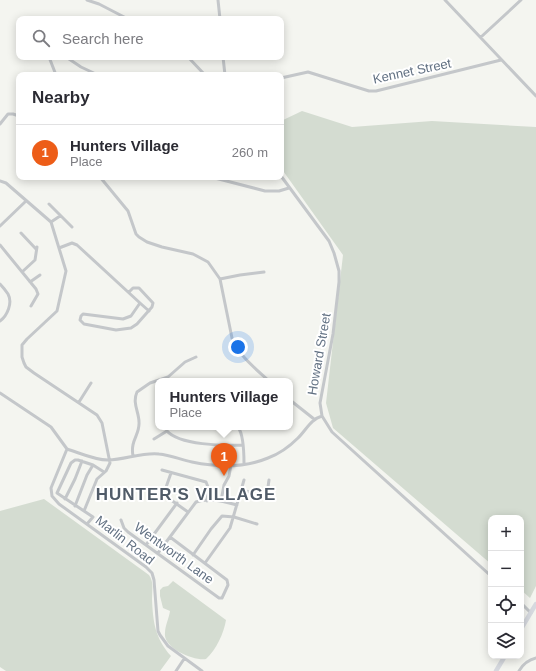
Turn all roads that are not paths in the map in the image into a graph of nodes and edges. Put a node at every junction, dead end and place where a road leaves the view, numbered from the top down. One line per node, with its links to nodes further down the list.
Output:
1 (87, 0): 7 (street)
2 (218, 0): 8 (street)
3 (445, 0): 9 (street)
4 (514, 0): 6 (street)
5 (521, 0): 6 (street)
6 (517, 4): 9 (street)
7 (122, 16)
8 (220, 16)
9 (480, 37): 14 (street)
10 (50, 60): 15 (street)
11 (70, 60): 16 (street)
12 (191, 60): 17 (street)
13 (223, 60): 18 (street)
14 (501, 60): 19 (street, Kennet Street); 20 (street)
15 (55, 72)
16 (90, 72)
17 (202, 72)
18 (224, 72)
19 (284, 77)
20 (536, 96)
21 (16, 115): 22 (street)
22 (0, 124)
23 (102, 180): 40 (street)
24 (223, 180): 27 (street)
25 (284, 180): 27 (street, Howard Street)
26 (0, 181): 28 (street)
27 (289, 188): 56 (street, Howard Street)
28 (26, 201): 31 (street); 32 (street)
29 (49, 204): 30 (street)
30 (60, 216): 31 (street); 33 (street)
31 (51, 222): 36 (street)
32 (0, 226)
33 (72, 227)
34 (21, 233): 37 (street)
35 (0, 245): 37 (street)
36 (59, 248): 43 (street); 54 (street)
37 (22, 272): 41 (street)
38 (264, 272): 40 (street)
39 (40, 275): 41 (street)
40 (220, 279): 50 (street)
41 (30, 282): 45 (street)
42 (0, 284): 47 (street)
43 (129, 292): 44 (street); 46 (street)
44 (140, 303): 46 (street); 46 (street)
45 (31, 306)
46 (149, 311)
47 (0, 321)
48 (196, 357): 49 (street)
49 (165, 378)
50 (266, 378)
51 (155, 381): 64 (street)
52 (91, 382): 54 (street)
53 (0, 393): 63 (street)
54 (79, 402): 65 (street)
55 (293, 402): 57 (street)
56 (322, 416): 57 (street); 93 (street, Howard Street)
57 (314, 419): 67 (street)
58 (165, 430): 61 (street)
59 (167, 430): 62 (street)
60 (240, 430): 62 (street)
61 (154, 439)
62 (242, 445): 67 (street)
63 (67, 449): 65 (street); 86 (street, Marlin Road)
64 (133, 456): 65 (street); 69 (street)
65 (111, 460): 71 (street)
66 (82, 461): 68 (street); 76 (street); 76 (street)
67 (244, 464): 69 (street)
68 (93, 465): 71 (street); 81 (street)
69 (232, 465): 78 (street)
70 (162, 470): 72 (street)
71 (104, 472): 82 (street)
72 (171, 473): 77 (street); 79 (street)
73 (244, 480): 75 (street)
74 (269, 480): 75 (street)
75 (242, 490): 80 (street)
76 (65, 499): 81 (street)
77 (207, 501): 78 (street); 83 (street)
78 (221, 501): 80 (street)
79 (177, 503): 83 (street); 89 (street)
80 (237, 505): 84 (street)
81 (75, 506): 82 (street)
82 (84, 511): 86 (street)
83 (188, 512): 88 (street)
84 (234, 517): 87 (street); 91 (street); 92 (street)
85 (121, 520): 89 (street, Wentworth Lane)
86 (87, 524): 99 (street, Marlin Road)
87 (257, 524)
88 (170, 537): 90 (street); 91 (street)
89 (146, 545): 90 (street, Wentworth Lane)
90 (158, 553): 92 (street, Wentworth Lane)
91 (194, 555): 92 (street)
92 (205, 563)
93 (488, 573)
94 (536, 604): 96 (street)
95 (524, 606): 96 (street)
96 (531, 613): 97 (street)
97 (524, 624)
98 (536, 658): 104 (street)
99 (184, 659): 101 (street); 102 (street, Marlin Road)
100 (503, 659): 103 (street)
101 (176, 671)
102 (202, 671)
103 (496, 671)
104 (519, 671)

